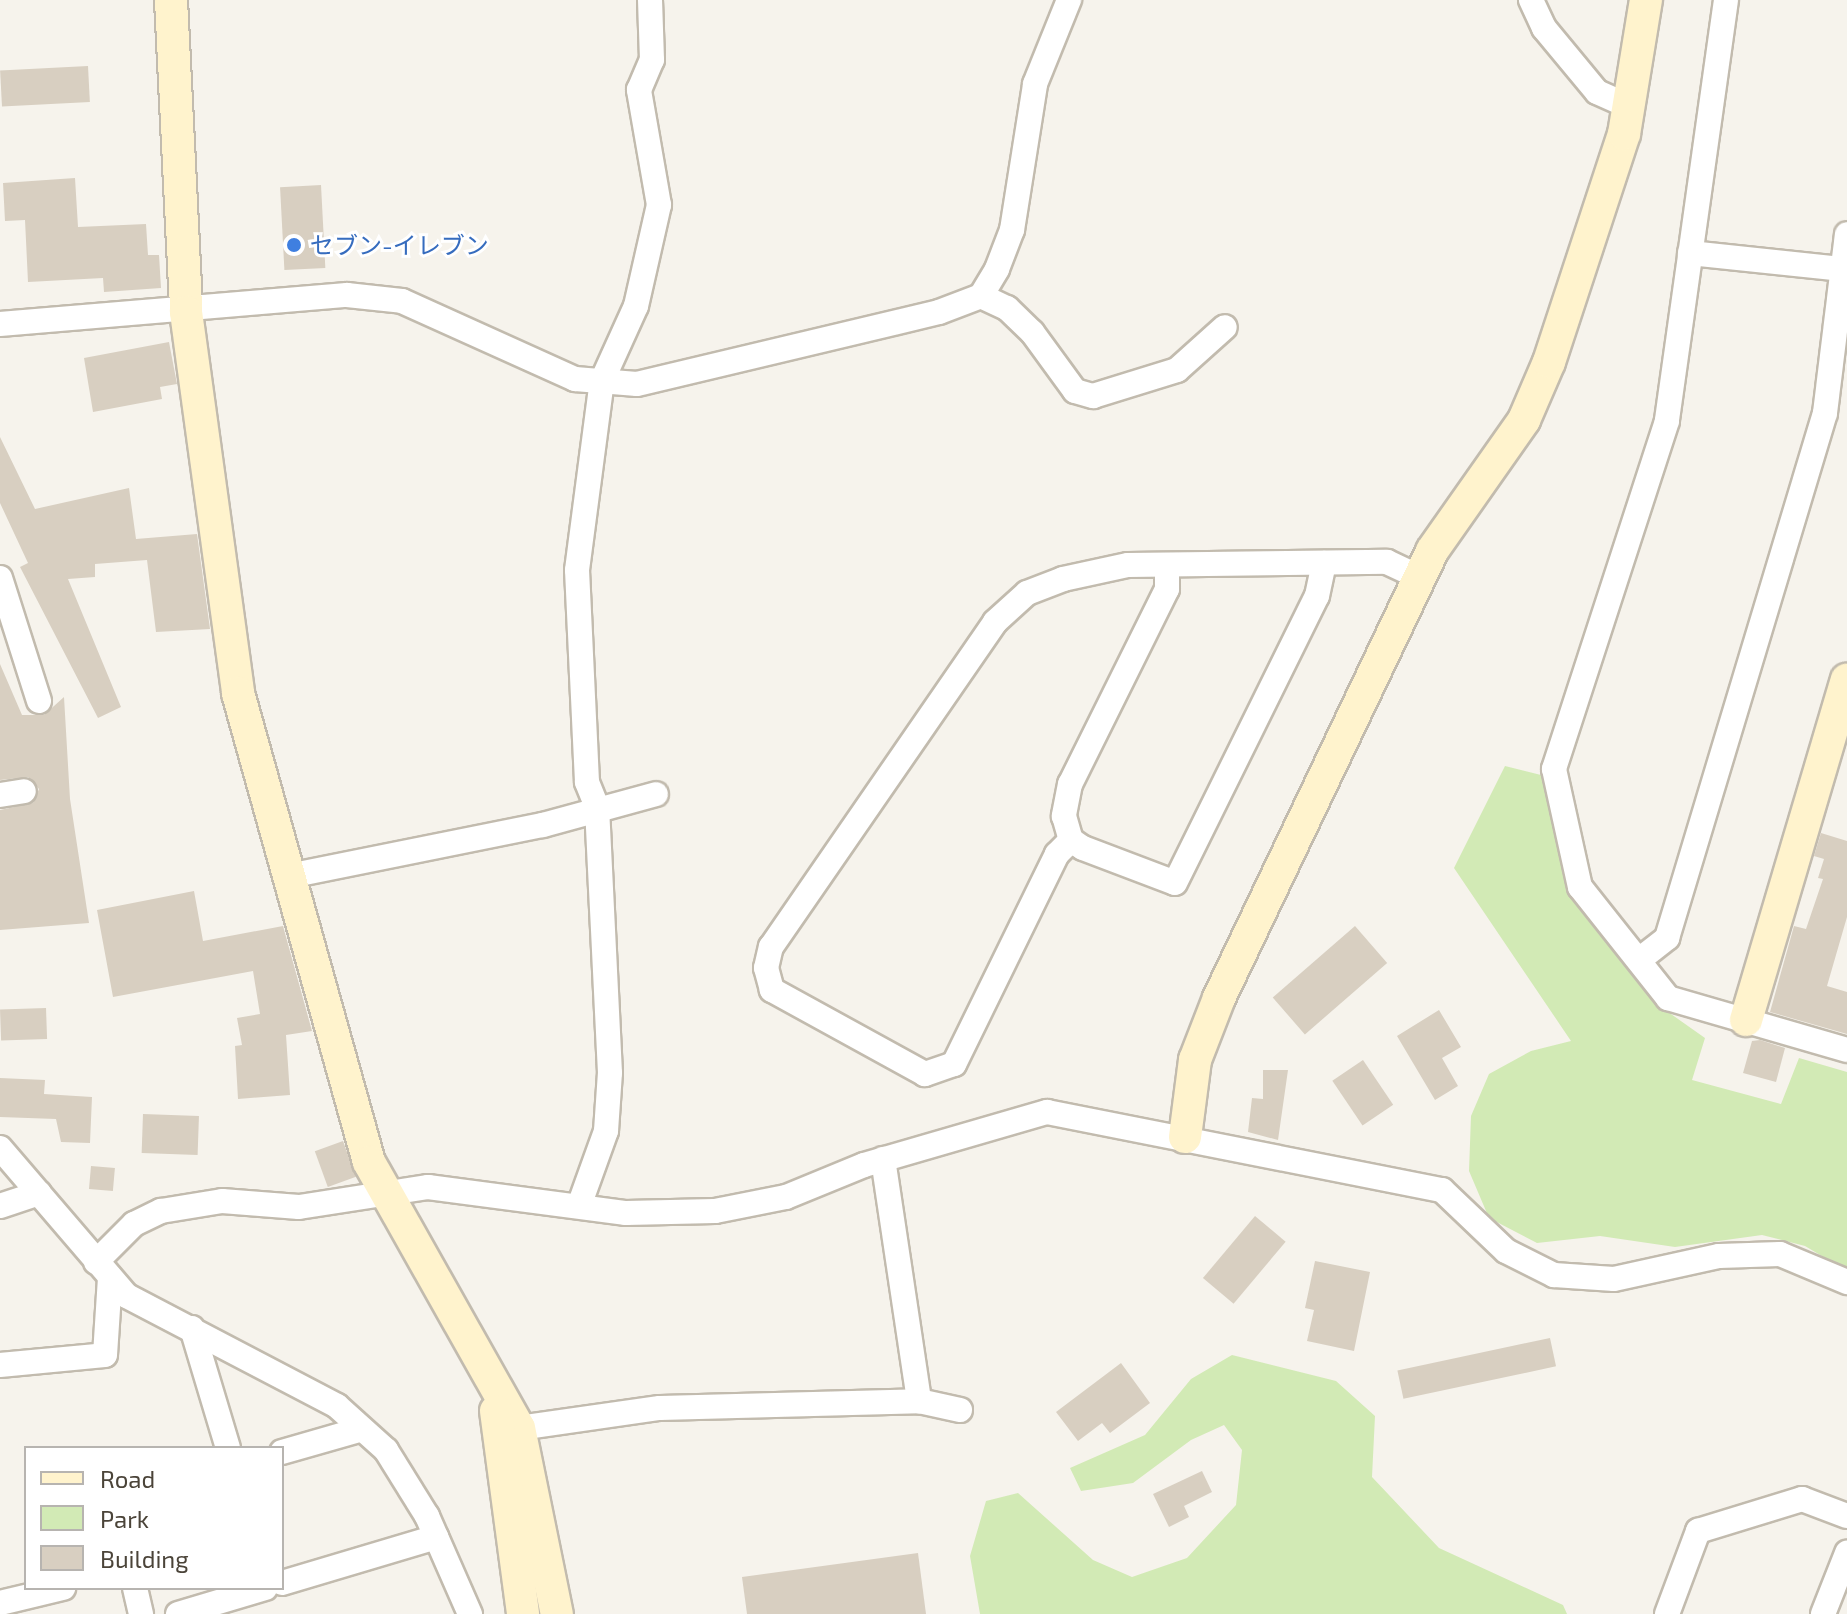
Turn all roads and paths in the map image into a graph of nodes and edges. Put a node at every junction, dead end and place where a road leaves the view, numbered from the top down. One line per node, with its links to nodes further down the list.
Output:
1 (171, 0): 12 (street)
2 (650, 0): 15 (street)
3 (1069, 0): 11 (street)
4 (1531, 0): 7 (street)
5 (1646, 0): 7 (street)
6 (1726, 0): 9 (street)
7 (1629, 106): 18 (street)
8 (1847, 234): 10 (street)
9 (1690, 253): 10 (street); 27 (street)
10 (1843, 269): 27 (street)
11 (981, 296): 14 (street); 15 (street)
12 (186, 312): 13 (street); 15 (street); 26 (street)
13 (0, 324)
14 (1225, 327)
15 (602, 381): 24 (street)
16 (1324, 563): 17 (street); 18 (street); 25 (street)
17 (1167, 565): 25 (street); 25 (street)
18 (1419, 577): 30 (street)
19 (0, 578): 20 (street)
20 (8, 636): 22 (street)
21 (1847, 680): 28 (street)
22 (39, 701)
23 (656, 794): 24 (street)
24 (597, 807): 26 (street); 36 (street)
25 (1071, 840)
26 (289, 876): 33 (street)
27 (1639, 960): 28 (street)
28 (1746, 1020): 29 (street)
29 (1847, 1050)
30 (1185, 1137): 32 (street); 38 (street)
31 (0, 1148): 34 (street)
32 (883, 1159): 36 (street); 42 (street)
33 (386, 1191): 36 (street); 37 (street); 41 (street)
34 (39, 1193): 35 (street); 37 (street)
35 (0, 1206)
36 (579, 1206)
37 (103, 1270): 39 (street); 40 (street)
38 (1847, 1282)
39 (192, 1328): 45 (street); 46 (street)
40 (0, 1365)
41 (492, 1384): 44 (street); 59 (street)
42 (919, 1401): 43 (street); 44 (street)
43 (960, 1410)
44 (519, 1428): 60 (street)
45 (362, 1429): 47 (street); 49 (street)
46 (227, 1446)
47 (284, 1451)
48 (1847, 1516): 61 (street)
49 (436, 1537): 51 (street); 58 (street)
50 (1847, 1553): 62 (street)
51 (284, 1582)
52 (55, 1590): 55 (street)
53 (135, 1590): 56 (street)
54 (258, 1590): 57 (street)
55 (0, 1603)
56 (141, 1614)
57 (178, 1614)
58 (470, 1614)
59 (523, 1614)
60 (557, 1614)
61 (1667, 1614)
62 (1823, 1614)

